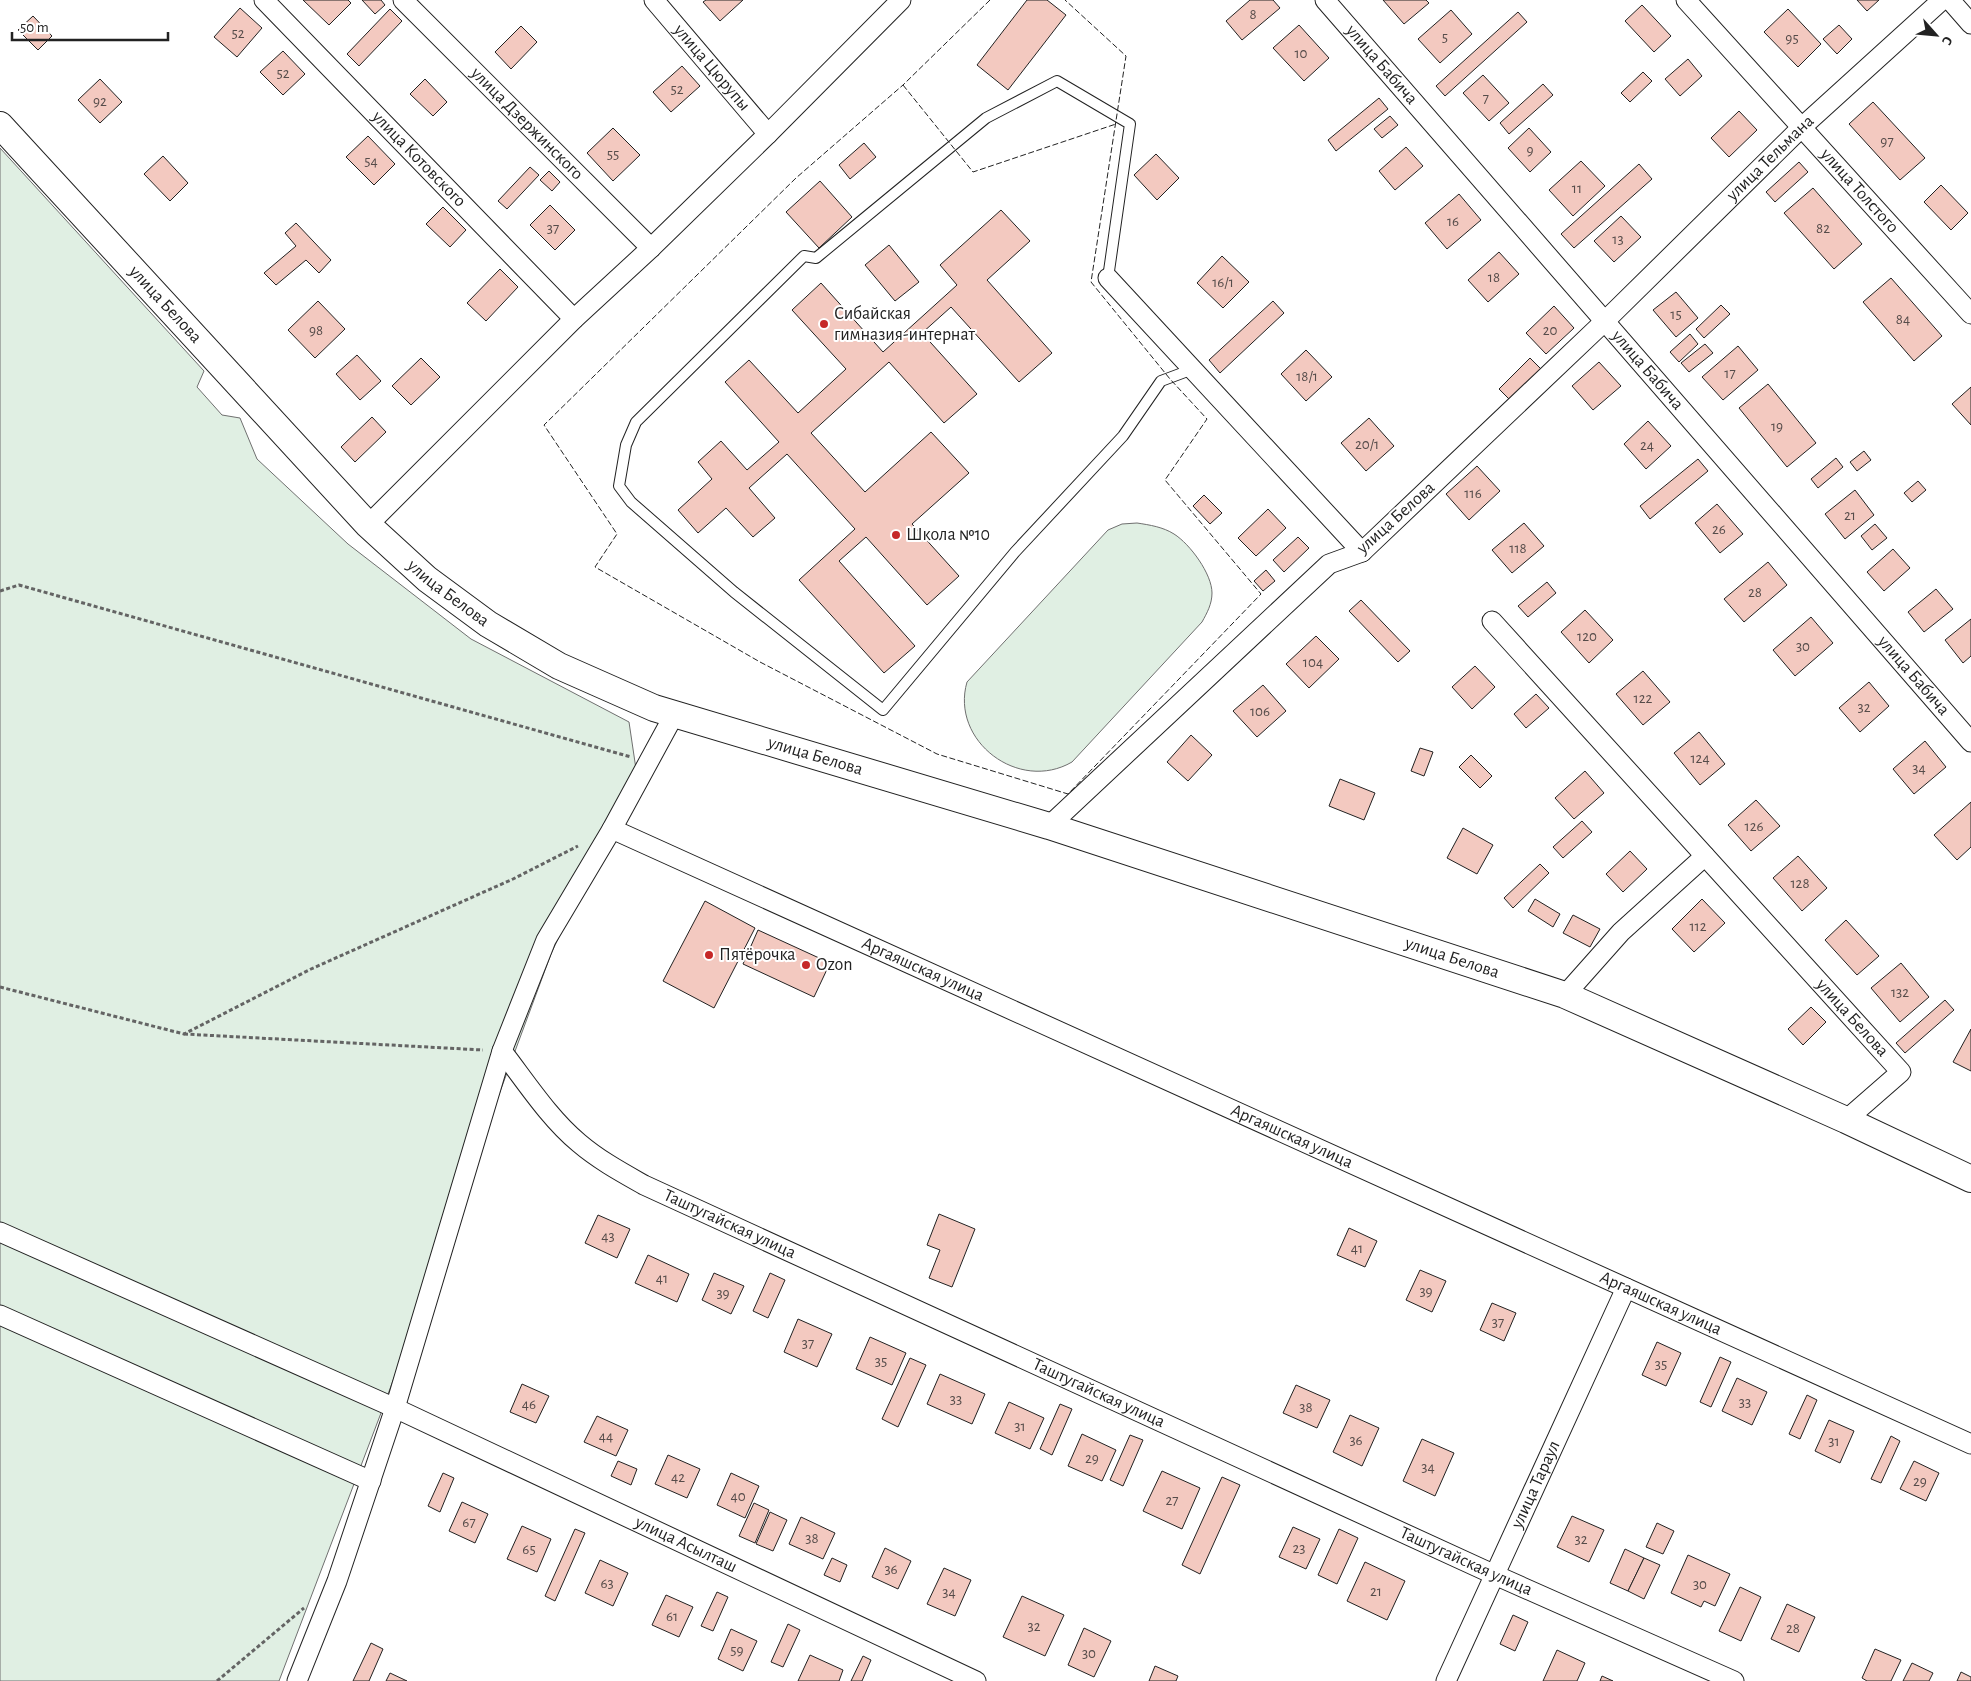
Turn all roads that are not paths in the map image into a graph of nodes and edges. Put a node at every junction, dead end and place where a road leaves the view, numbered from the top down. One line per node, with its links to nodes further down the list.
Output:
1 (264, 0): 16 (street, улица Котовского)
2 (403, 0): 13 (street, улица Дзержинского)
3 (654, 0): 12 (street, улица Цюрупы)
4 (900, 0): 12 (street)
5 (1325, 0): 17 (street, улица Бабича)
6 (1686, 0): 11 (street, улица Толстого)
7 (1942, 0): 11 (street, улица Тельмана)
8 (1950, 0): 9 (street)
9 (1971, 24)
10 (0, 125): 19 (main road, улица Белова)
11 (1802, 127): 15 (street, улица Толстого); 17 (street, улица Тельмана)
12 (768, 134): 13 (street)
13 (651, 248): 16 (street)
14 (1108, 278): 18 (street); 18 (lane)
15 (1971, 314)
16 (574, 319): 19 (street)
17 (1605, 322): 20 (street, улица Белова); 23 (street, улица Бабича)
18 (1193, 369): 20 (street)
19 (368, 525): 22 (main road, улица Белова)
20 (1362, 552): 24 (street, улица Белова)
21 (1492, 621): 26 (street, улица Белова)
22 (674, 715): 24 (main road, улица Белова); 25 (street)
23 (1971, 742)
24 (1048, 826): 27 (main road, улица Белова)
25 (612, 829): 28 (street); 32 (street, Аргаяшская улица)
26 (1705, 856): 27 (street); 29 (street, улица Белова)
27 (1565, 995): 29 (main road, улица Белова)
28 (502, 1050): 34 (street); 37 (street, Таштугайская улица)
29 (1846, 1120): 30 (main road, улица Белова)
30 (1971, 1179)
31 (0, 1232): 34 (street, улица Асылташ)
32 (1626, 1288): 35 (street, Аргаяшская улица); 37 (street, улица Тараул)
33 (0, 1315): 36 (street)
34 (395, 1408): 36 (street); 39 (street, улица Асылташ)
35 (1971, 1444)
36 (371, 1481): 38 (street)
37 (1495, 1575): 40 (street, улица Тараул); 41 (street, Таштугайская улица)
38 (297, 1681)
39 (976, 1681)
40 (1446, 1681)
41 (1734, 1681)

